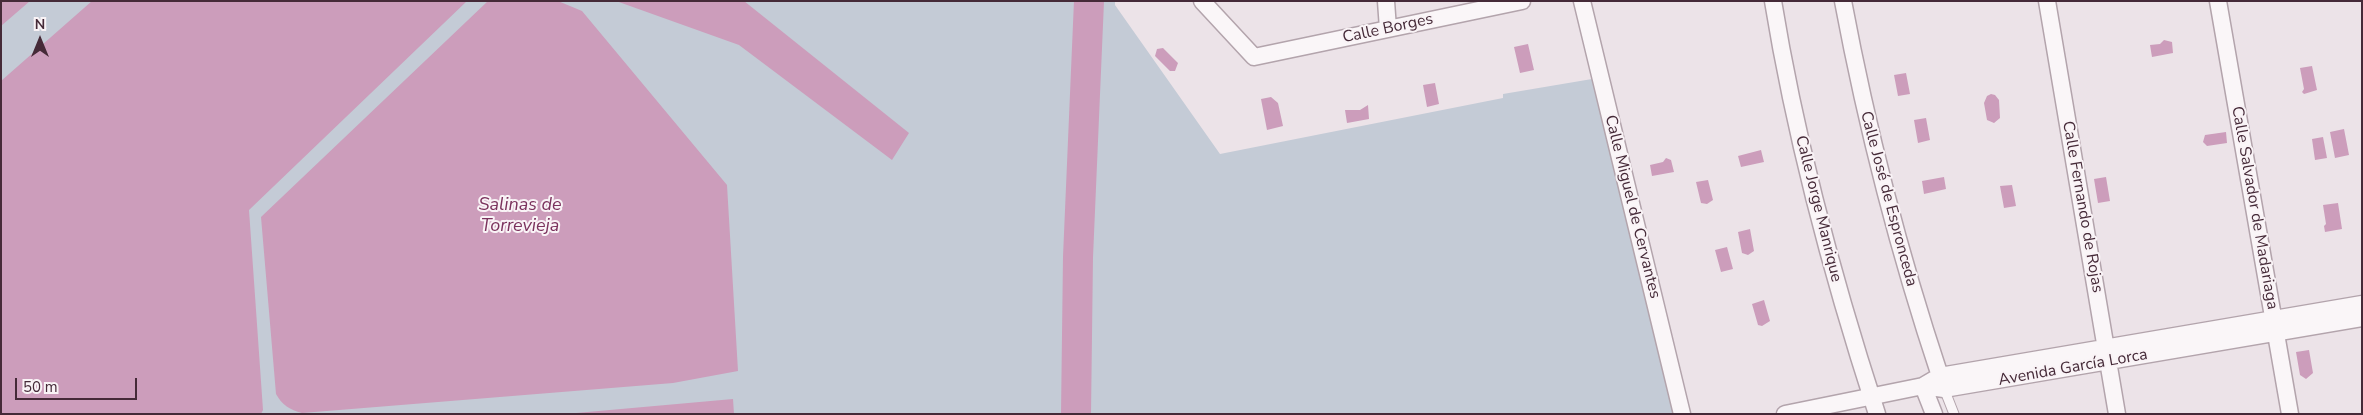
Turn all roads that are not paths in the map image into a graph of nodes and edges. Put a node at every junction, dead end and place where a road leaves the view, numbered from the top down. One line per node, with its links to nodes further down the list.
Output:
1 (1202, 1): 9 (street, Calle Borges)
2 (1386, 1): 9 (street)
3 (1522, 1): 9 (street, Calle Borges)
4 (1582, 1): 17 (street, Calle Miguel de Cervantes)
5 (1773, 1): 16 (street, Calle Jorge Manrique)
6 (1843, 1): 14 (street, Calle José de Espronceda)
7 (2047, 1): 13 (street, Calle Fernando de Rojas)
8 (2218, 1): 12 (street, Calle Salvador de Madariaga)
9 (1388, 29)
10 (2362, 304): 12 (street, Avenida García Lorca)
11 (2362, 318): 12 (street, Avenida García Lorca)
12 (2274, 326): 13 (street, Avenida García Lorca); 23 (street, Calle Salvador de Madariaga)
13 (2107, 354): 14 (street, Avenida García Lorca); 22 (street, Calle Fernando de Rojas)
14 (1942, 383): 15 (street, Avenida García Lorca); 21 (lane)
15 (1923, 386): 16 (street, Avenida García Lorca); 20 (street)
16 (1872, 396): 18 (street, Avenida García Lorca); 19 (street, Calle Jorge Manrique)
17 (1682, 414)
18 (1785, 414)
19 (1878, 414)
20 (1934, 414)
21 (1954, 414)
22 (2117, 414)
23 (2290, 414)

